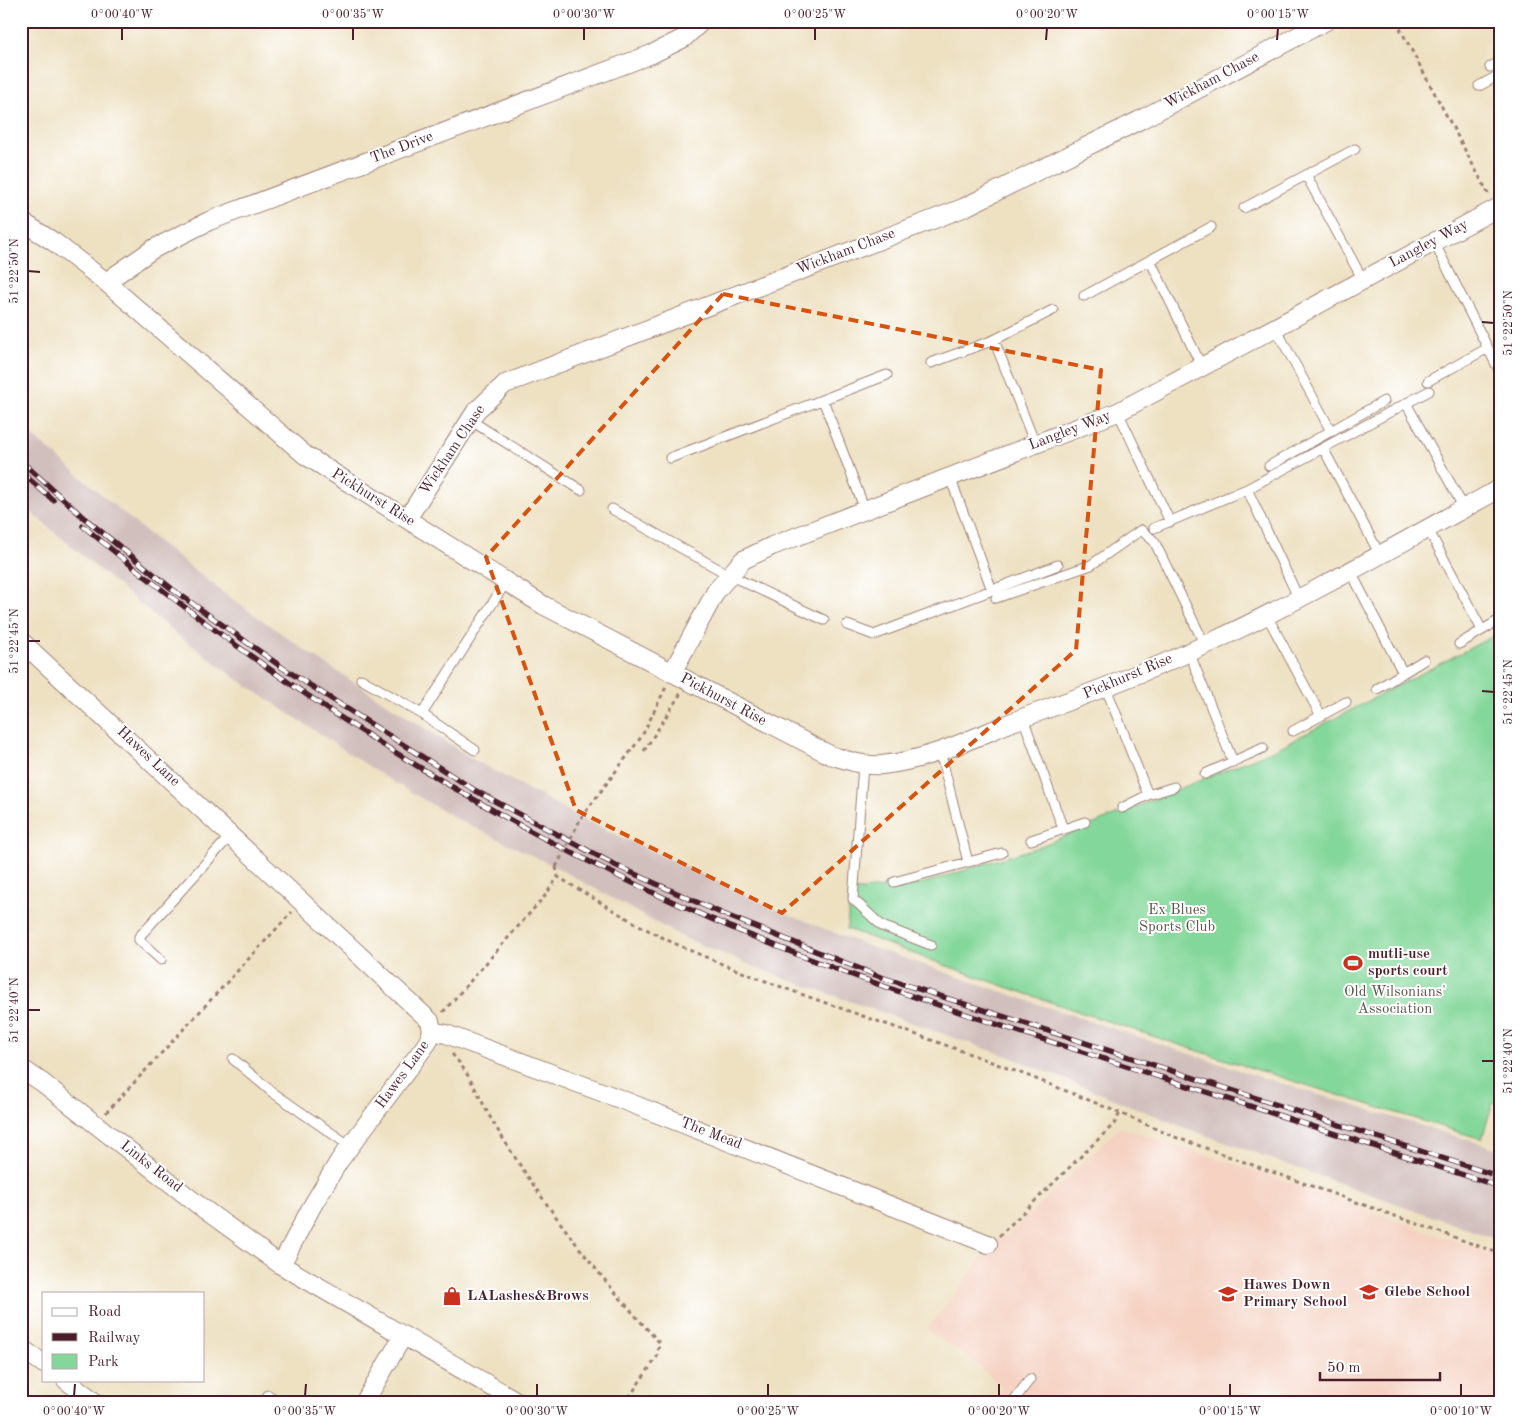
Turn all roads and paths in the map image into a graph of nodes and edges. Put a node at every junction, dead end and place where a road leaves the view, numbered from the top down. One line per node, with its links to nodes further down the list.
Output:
1 (702, 21): 17 (street, The Drive)
2 (1326, 21): 31 (street, Wickham Chase)
3 (1396, 21): 10 (path)
4 (1501, 61): 5 (lane)
5 (1490, 67)
6 (1501, 74): 7 (lane)
7 (1479, 86)
8 (1355, 150): 9 (lane)
9 (1306, 175): 11 (lane); 16 (lane)
10 (1498, 207): 14 (street, Langley Way)
11 (1244, 208)
12 (21, 221): 17 (street, Pickhurst Rise)
13 (1211, 227): 15 (lane)
14 (1434, 242): 16 (street, Langley Way); 22 (lane)
15 (1150, 260): 18 (lane); 24 (lane)
16 (1363, 280): 20 (street, Langley Way)
17 (106, 282): 44 (street, Pickhurst Rise)
18 (1084, 296)
19 (1053, 310): 21 (lane)
20 (1275, 328): 24 (street, Langley Way); 32 (lane)
21 (994, 340): 23 (lane); 33 (lane)
22 (1488, 348): 25 (lane); 29 (lane)
23 (931, 363)
24 (1202, 367): 30 (street, Langley Way)
25 (1501, 374)
26 (887, 375): 27 (lane)
27 (823, 400): 35 (lane); 43 (lane)
28 (1384, 401): 32 (lane)
29 (1406, 403): 34 (lane); 42 (lane)
30 (1118, 412): 33 (street, Langley Way); 45 (lane)
31 (470, 420): 39 (lane); 44 (street, Wickham Chase)
32 (1331, 431): 36 (lane)
33 (1034, 444): 37 (street, Langley Way)
34 (1323, 448): 40 (lane); 48 (lane)
35 (670, 458)
36 (1268, 466)
37 (950, 477): 43 (street, Langley Way); 53 (lane)
38 (1501, 488): 42 (street, Pickhurst Rise)
39 (580, 490)
40 (1247, 490): 45 (lane); 54 (lane)
41 (612, 508): 51 (lane)
42 (1464, 508): 47 (street, Pickhurst Rise)
43 (865, 510): 51 (street, Langley Way)
44 (407, 519): 52 (street, Pickhurst Rise)
45 (1170, 522): 46 (lane)
46 (1154, 528)
47 (1428, 528): 48 (street, Pickhurst Rise); 59 (lane)
48 (1380, 555): 50 (street, Pickhurst Rise)
49 (1058, 565): 53 (lane)
50 (1350, 570): 54 (street, Pickhurst Rise); 64 (lane)
51 (729, 575): 57 (lane); 65 (street, Langley Way)
52 (506, 582): 65 (street, Pickhurst Rise); 70 (lane)
53 (994, 594): 58 (lane); 61 (lane)
54 (1298, 597): 55 (street, Pickhurst Rise)
55 (1266, 614): 61 (street, Pickhurst Rise); 71 (lane)
56 (1501, 619): 59 (lane)
57 (824, 620)
58 (847, 626)
59 (1482, 630): 60 (lane)
60 (1459, 644)
61 (1197, 648): 67 (street, Pickhurst Rise); 78 (lane)
62 (25, 651): 86 (street, Hawes Lane)
63 (1424, 660): 64 (lane)
64 (1403, 673): 68 (lane)
65 (680, 678): 76 (path); 79 (street, Pickhurst Rise); 90 (path, bridge)
66 (362, 679): 70 (lane)
67 (1106, 688): 72 (street, Pickhurst Rise); 82 (lane)
68 (1377, 689)
69 (1346, 702): 71 (lane)
70 (422, 714): 75 (lane)
71 (1321, 716): 73 (lane)
72 (1023, 718): 77 (street, Pickhurst Rise); 85 (lane)
73 (1293, 731)
74 (1263, 748): 78 (lane)
75 (475, 750)
76 (644, 751)
77 (940, 752): 79 (street, Pickhurst Rise); 89 (lane)
78 (1233, 762): 80 (lane)
79 (863, 765): 93 (lane)
80 (1205, 774)
81 (1174, 787): 82 (lane)
82 (1148, 795): 83 (lane)
83 (1122, 808)
84 (1085, 822): 85 (lane)
85 (1063, 829): 87 (lane)
86 (231, 835): 92 (street, Hawes Lane); 94 (lane)
87 (1031, 840)
88 (1002, 853): 89 (lane)
89 (968, 862): 91 (lane)
90 (558, 877): 95 (path); 98 (path)
91 (894, 882)
92 (302, 900): 95 (street, Hawes Lane); 99 (path)
93 (930, 944)
94 (162, 960)
95 (439, 1032): 100 (street, Hawes Lane); 101 (street, The Mead); 114 (path)
96 (232, 1059): 100 (lane)
97 (21, 1068): 99 (street, Links Road)
98 (1120, 1112): 101 (path); 102 (path)
99 (95, 1124): 103 (street, Links Road)
100 (350, 1146): 103 (street, Hawes Lane)
101 (988, 1244)
102 (1501, 1254)
103 (281, 1265): 104 (street)
104 (403, 1336): 112 (street); 113 (street)
105 (21, 1348): 106 (street)
106 (42, 1363)
107 (1030, 1379): 115 (lane)
108 (69, 1382): 110 (street)
109 (268, 1395): 111 (lane)
110 (96, 1403)
111 (282, 1403)
112 (364, 1403)
113 (520, 1403)
114 (624, 1403)
115 (1012, 1403)

